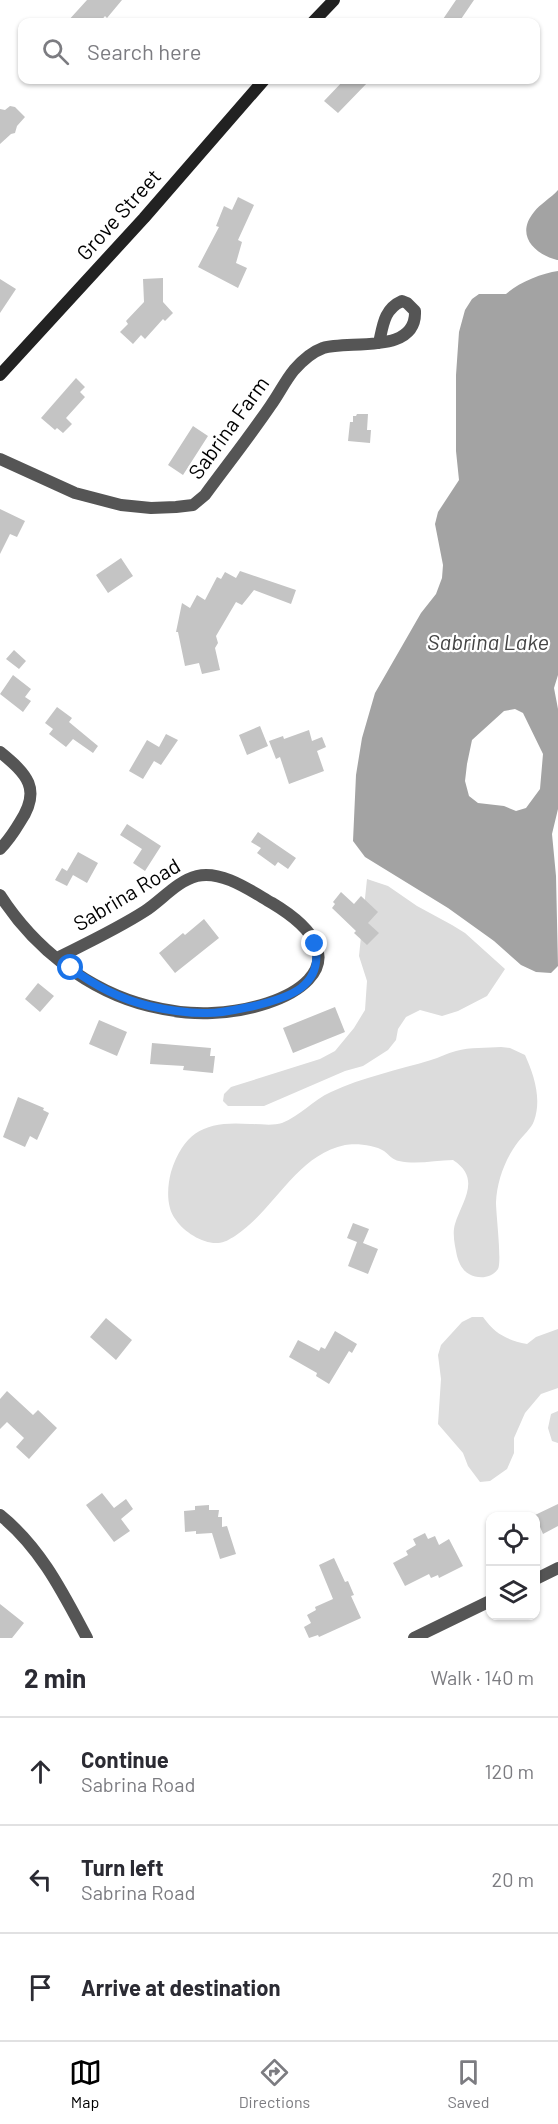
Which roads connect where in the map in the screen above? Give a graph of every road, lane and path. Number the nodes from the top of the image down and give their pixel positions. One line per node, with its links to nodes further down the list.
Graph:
1 (334, 0): 2 (street)
2 (317, 18)
3 (261, 84): 5 (street, Grove Street)
4 (379, 343): 6 (street, Sabrina Farm)
5 (0, 375)
6 (0, 459)
7 (0, 752): 8 (street)
8 (0, 849)
9 (0, 895): 10 (street, Sabrina Road)
10 (57, 958): 10 (street, Sabrina Road)
11 (0, 1515): 15 (street)
12 (558, 1568): 13 (street)
13 (540, 1577)
14 (486, 1603): 16 (street)
15 (87, 1638)
16 (414, 1638)

